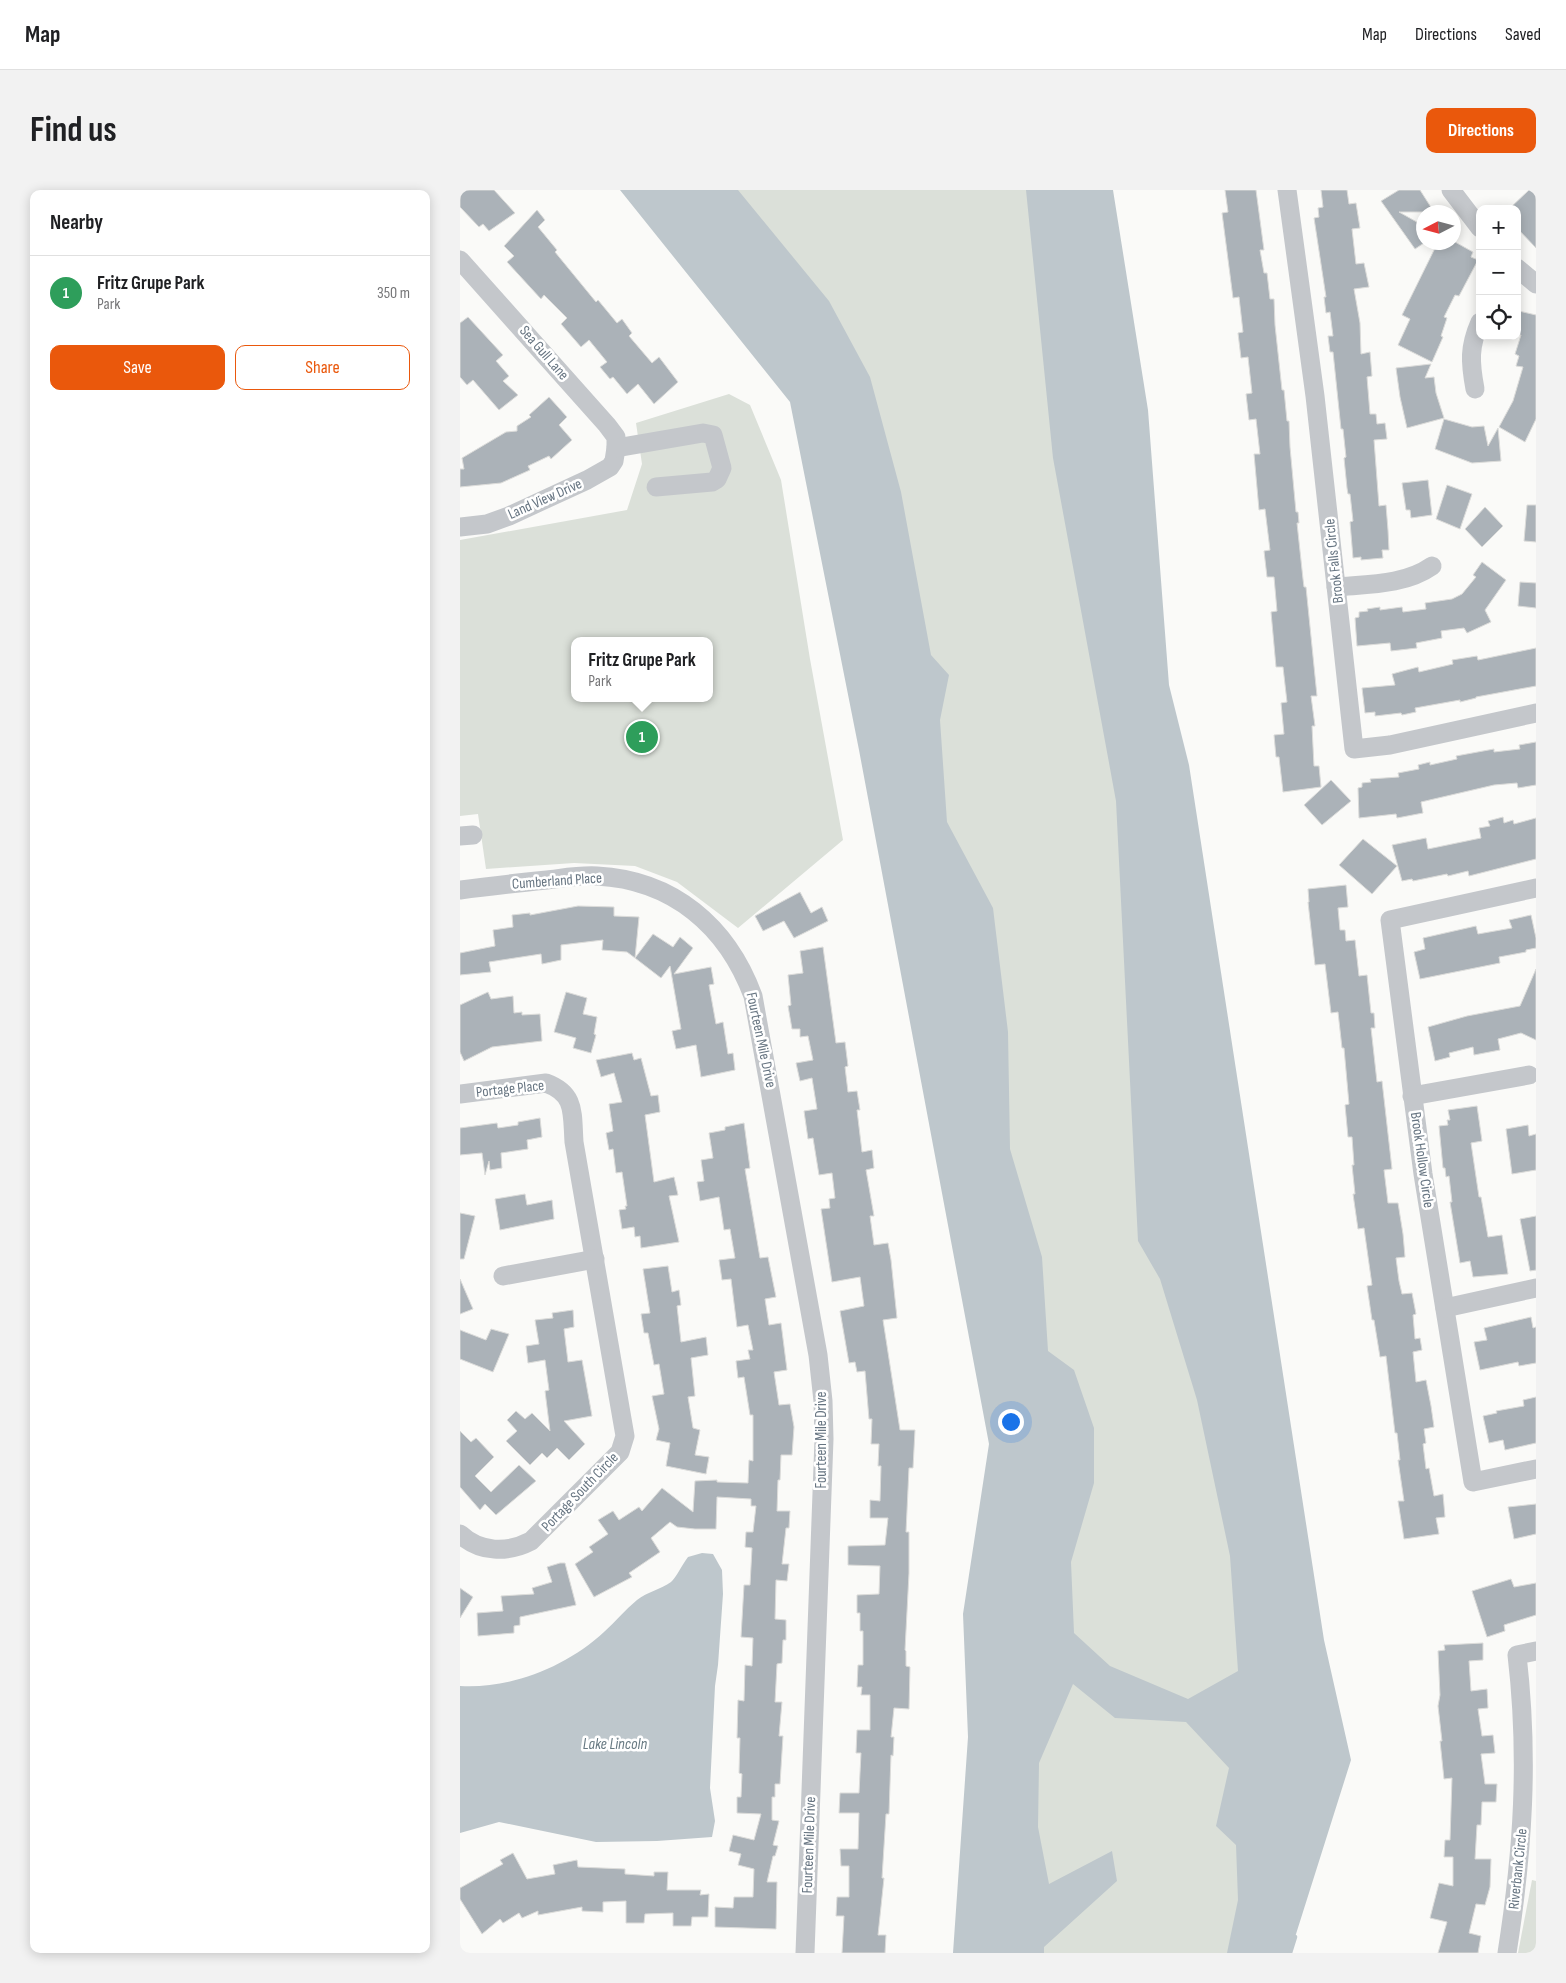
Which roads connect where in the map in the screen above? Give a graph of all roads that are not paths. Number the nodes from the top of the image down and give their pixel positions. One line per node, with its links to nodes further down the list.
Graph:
1 (1286, 190): 13 (street, Brook Falls Circle)
2 (1451, 190): 3 (street)
3 (1476, 223)
4 (460, 260): 9 (street, Sea Gull Lane)
5 (1521, 271): 6 (street)
6 (1536, 284)
7 (1476, 333): 8 (street)
8 (1475, 389)
9 (616, 450): 10 (street); 11 (street, Land View Drive)
10 (656, 487)
11 (460, 528)
12 (1432, 566): 13 (street)
13 (1336, 587): 14 (street, Brook Falls Circle)
14 (1536, 713)
15 (1536, 888): 21 (street, Brook Hollow Circle)
16 (460, 890): 17 (street, Cumberland Place)
17 (724, 940): 29 (street, Fourteen Mile Drive)
18 (1530, 1075): 21 (street)
19 (559, 1088): 20 (street, Portage Place); 22 (street, Portage South Circle)
20 (460, 1094)
21 (1412, 1096): 25 (street, Brook Hollow Circle)
22 (595, 1259): 23 (street); 27 (street, Portage South Circle)
23 (503, 1276)
24 (1536, 1288): 25 (street)
25 (1444, 1308): 26 (street, Brook Hollow Circle)
26 (1536, 1469)
27 (465, 1538)
28 (1536, 1651): 30 (street, Riverbank Circle)
29 (805, 1953)
30 (1507, 1953)

